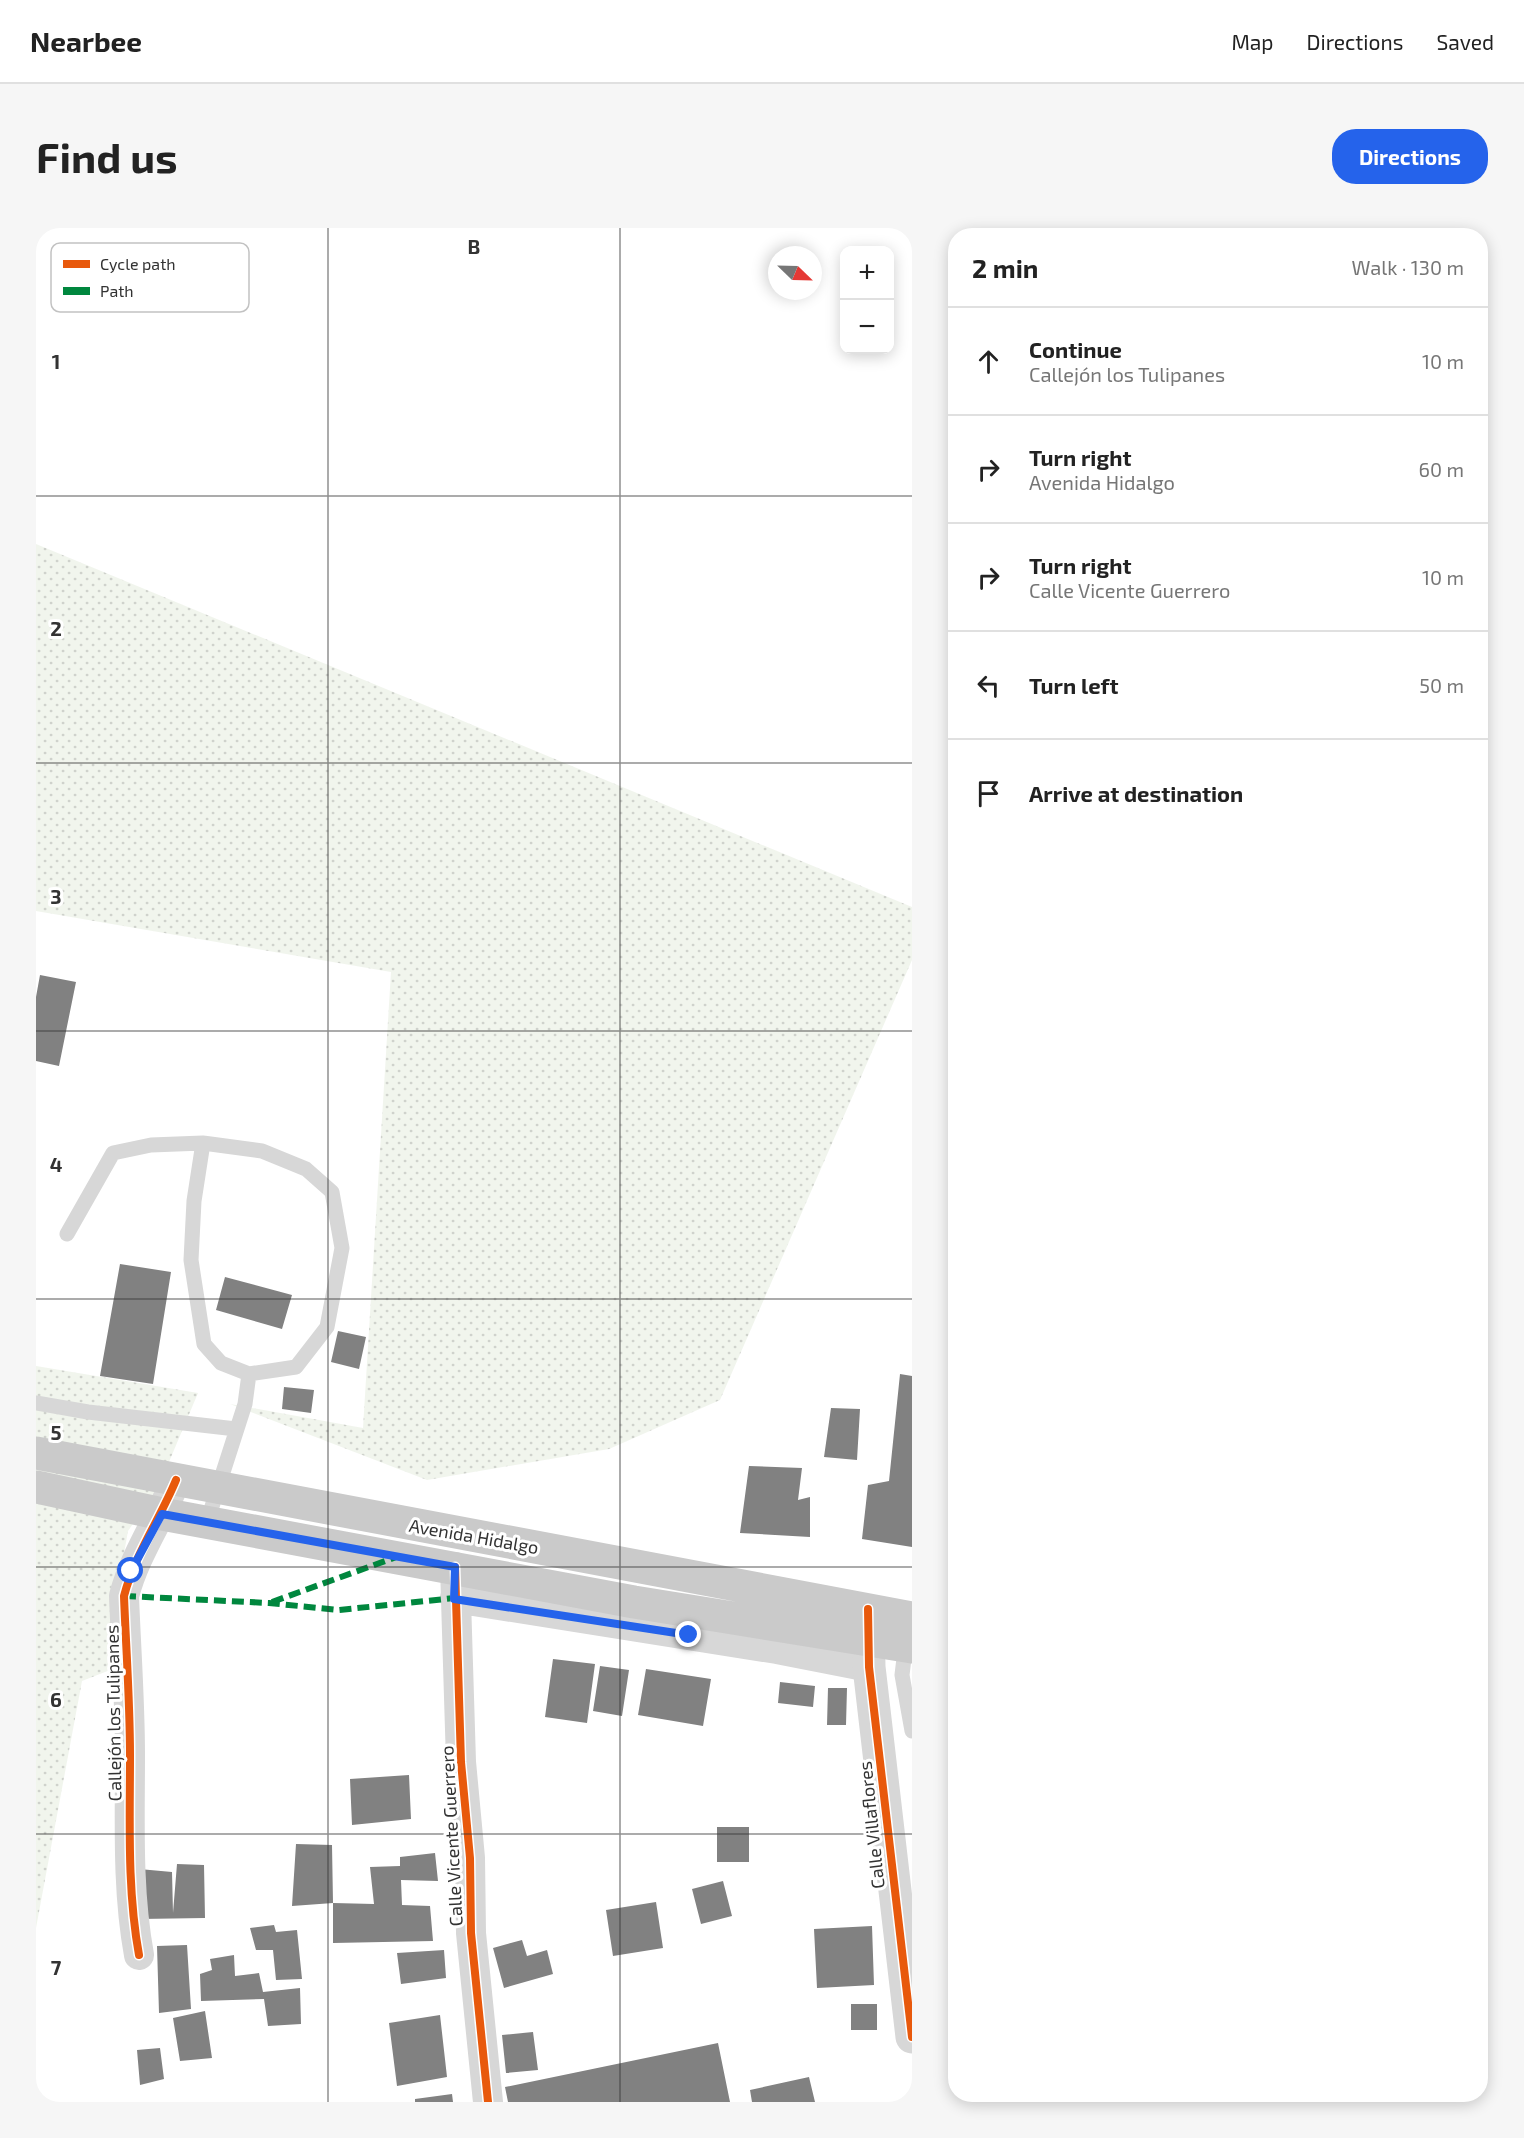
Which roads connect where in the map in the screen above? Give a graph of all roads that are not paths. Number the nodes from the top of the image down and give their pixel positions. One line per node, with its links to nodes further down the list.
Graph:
1 (203, 1143): 2 (lane); 3 (lane); 3 (lane)
2 (67, 1234)
3 (249, 1374): 5 (lane)
4 (36, 1403): 5 (lane)
5 (236, 1429): 9 (lane)
6 (36, 1453): 7 (main road, Avenida Hidalgo)
7 (176, 1480): 9 (main road, Avenida Hidalgo); 10 (street, Callejón los Tulipanes)
8 (36, 1487): 10 (main road, Avenida Hidalgo)
9 (218, 1488): 11 (lane); 14 (main road, Avenida Hidalgo)
10 (162, 1514): 11 (main road, Avenida Hidalgo); 16 (street, Callejón los Tulipanes)
11 (207, 1522): 12 (main road, Avenida Hidalgo)
12 (455, 1583): 14 (main road, Avenida Hidalgo); 18 (street, Calle Vicente Guerrero)
13 (910, 1632): 14 (main road, Avenida Hidalgo); 15 (lane)
14 (869, 1638): 17 (street, Calle Villaflores)
15 (912, 1731)
16 (138, 1956)
17 (912, 2037)
18 (488, 2102)

